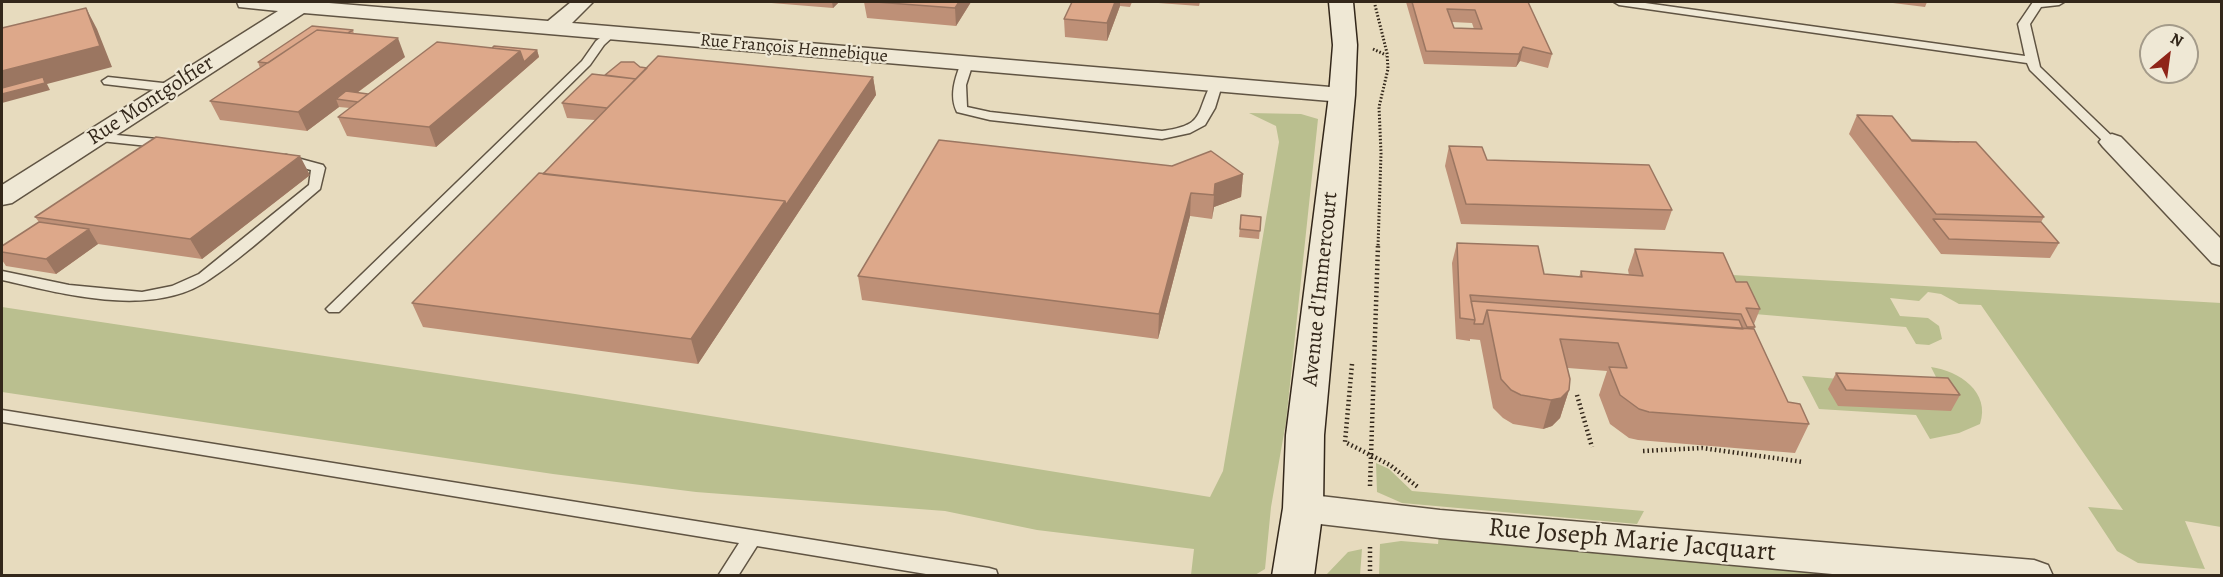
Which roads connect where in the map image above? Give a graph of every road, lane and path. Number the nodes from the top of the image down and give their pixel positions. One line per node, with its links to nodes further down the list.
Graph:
1 (247, 2): 8 (street, Rue François Hennebique)
2 (583, 2): 9 (street)
3 (1341, 2): 16 (main road, Avenue d'Immercourt)
4 (1374, 2): 30 (path)
5 (1619, 2): 11 (lane)
6 (2060, 2): 7 (lane)
7 (2038, 3): 11 (lane)
8 (301, 6): 9 (street, Rue François Hennebique); 15 (street, Rue Montgolfier)
9 (553, 28): 10 (street, Rue François Hennebique)
10 (611, 33): 12 (street, Rue François Hennebique); 24 (lane)
11 (2032, 60): 18 (lane)
12 (967, 63): 14 (street, Rue François Hennebique); 14 (lane)
13 (108, 81): 15 (lane)
14 (1216, 85): 16 (street, Rue François Hennebique)
15 (172, 88): 17 (street, Rue Montgolfier)
16 (1342, 95): 31 (main road, Avenue d'Immercourt)
17 (96, 136): 19 (lane); 21 (street, Rue Montgolfier)
18 (2112, 142): 22 (street)
19 (187, 147)
20 (266, 155): 23 (lane)
21 (2, 197)
22 (2222, 257)
23 (2, 276)
24 (334, 309)
25 (1577, 395): 27 (path)
26 (2, 416): 32 (lane)
27 (1592, 447)
28 (1643, 451): 29 (path)
29 (1803, 462)
30 (1430, 489)
31 (1303, 508): 35 (main road, Avenue d'Immercourt); 36 (street, Rue Joseph Marie Jacquart)
32 (753, 537): 33 (lane); 34 (lane)
33 (727, 576)
34 (989, 576)
35 (1293, 576)
36 (2034, 576)

